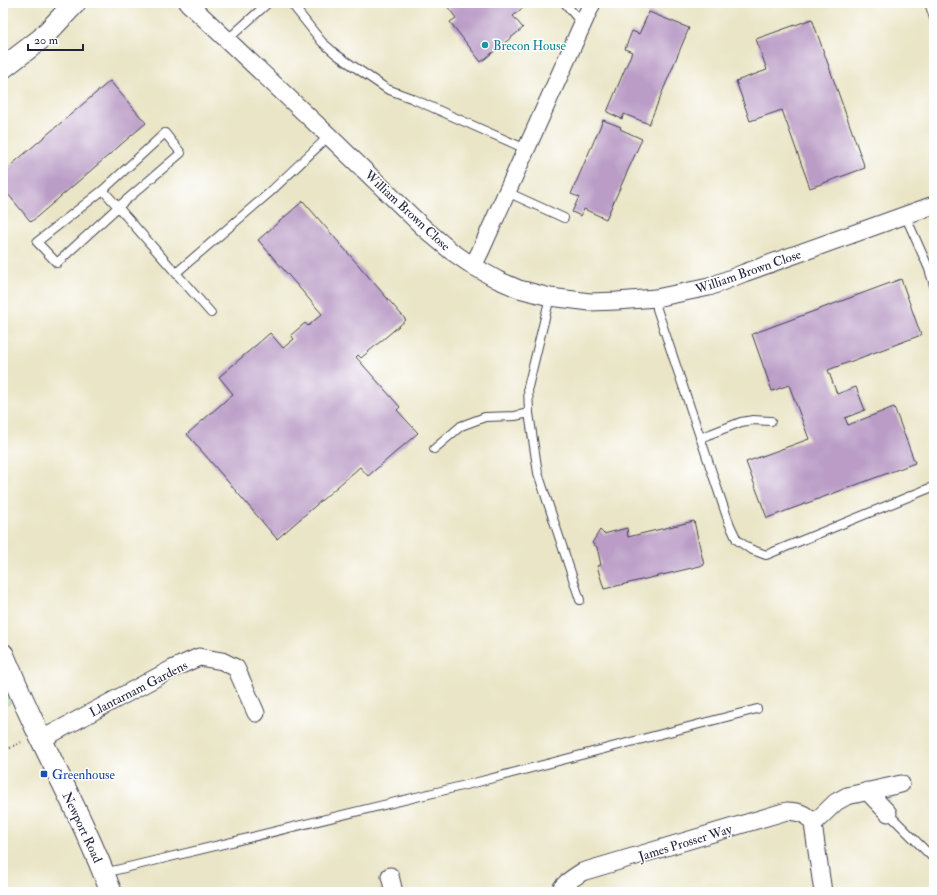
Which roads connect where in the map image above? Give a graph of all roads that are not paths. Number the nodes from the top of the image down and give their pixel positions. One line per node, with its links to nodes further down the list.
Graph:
1 (75, 3): 11 (street)
2 (188, 3): 10 (street, William Brown Close)
3 (268, 3): 10 (lane)
4 (291, 3): 13 (lane)
5 (565, 3): 9 (lane)
6 (592, 3): 9 (street)
7 (929, 3): 8 (lane)
8 (934, 18)
9 (582, 24): 13 (street)
10 (227, 40): 12 (street, William Brown Close)
11 (3, 68)
12 (329, 136): 20 (street, William Brown Close); 21 (lane)
13 (526, 149): 15 (street)
14 (102, 190): 17 (lane); 17 (lane); 17 (lane)
15 (507, 192): 19 (lane); 20 (street)
16 (931, 206): 18 (street, William Brown Close)
17 (118, 207): 21 (lane)
18 (905, 215): 22 (lane); 24 (street, William Brown Close)
19 (564, 218)
20 (472, 266): 23 (street, William Brown Close)
21 (176, 273): 25 (lane)
22 (934, 285)
23 (550, 297): 24 (street, William Brown Close); 26 (lane)
24 (656, 298): 28 (lane)
25 (211, 313)
26 (529, 413): 29 (lane); 31 (lane)
27 (771, 421): 28 (lane)
28 (700, 438): 30 (lane)
29 (434, 449)
30 (930, 488)
31 (580, 600)
32 (3, 654): 35 (street, Newport Road)
33 (757, 709): 41 (lane)
34 (256, 713): 35 (street, Llantarnam Gardens)
35 (42, 739): 41 (street, Newport Road)
36 (901, 784): 37 (street)
37 (867, 791): 38 (street); 39 (street)
38 (888, 813): 40 (lane)
39 (814, 824): 42 (street, James Prosser Way); 43 (street)
40 (934, 859)
41 (108, 882)
42 (558, 892)
43 (823, 892)

